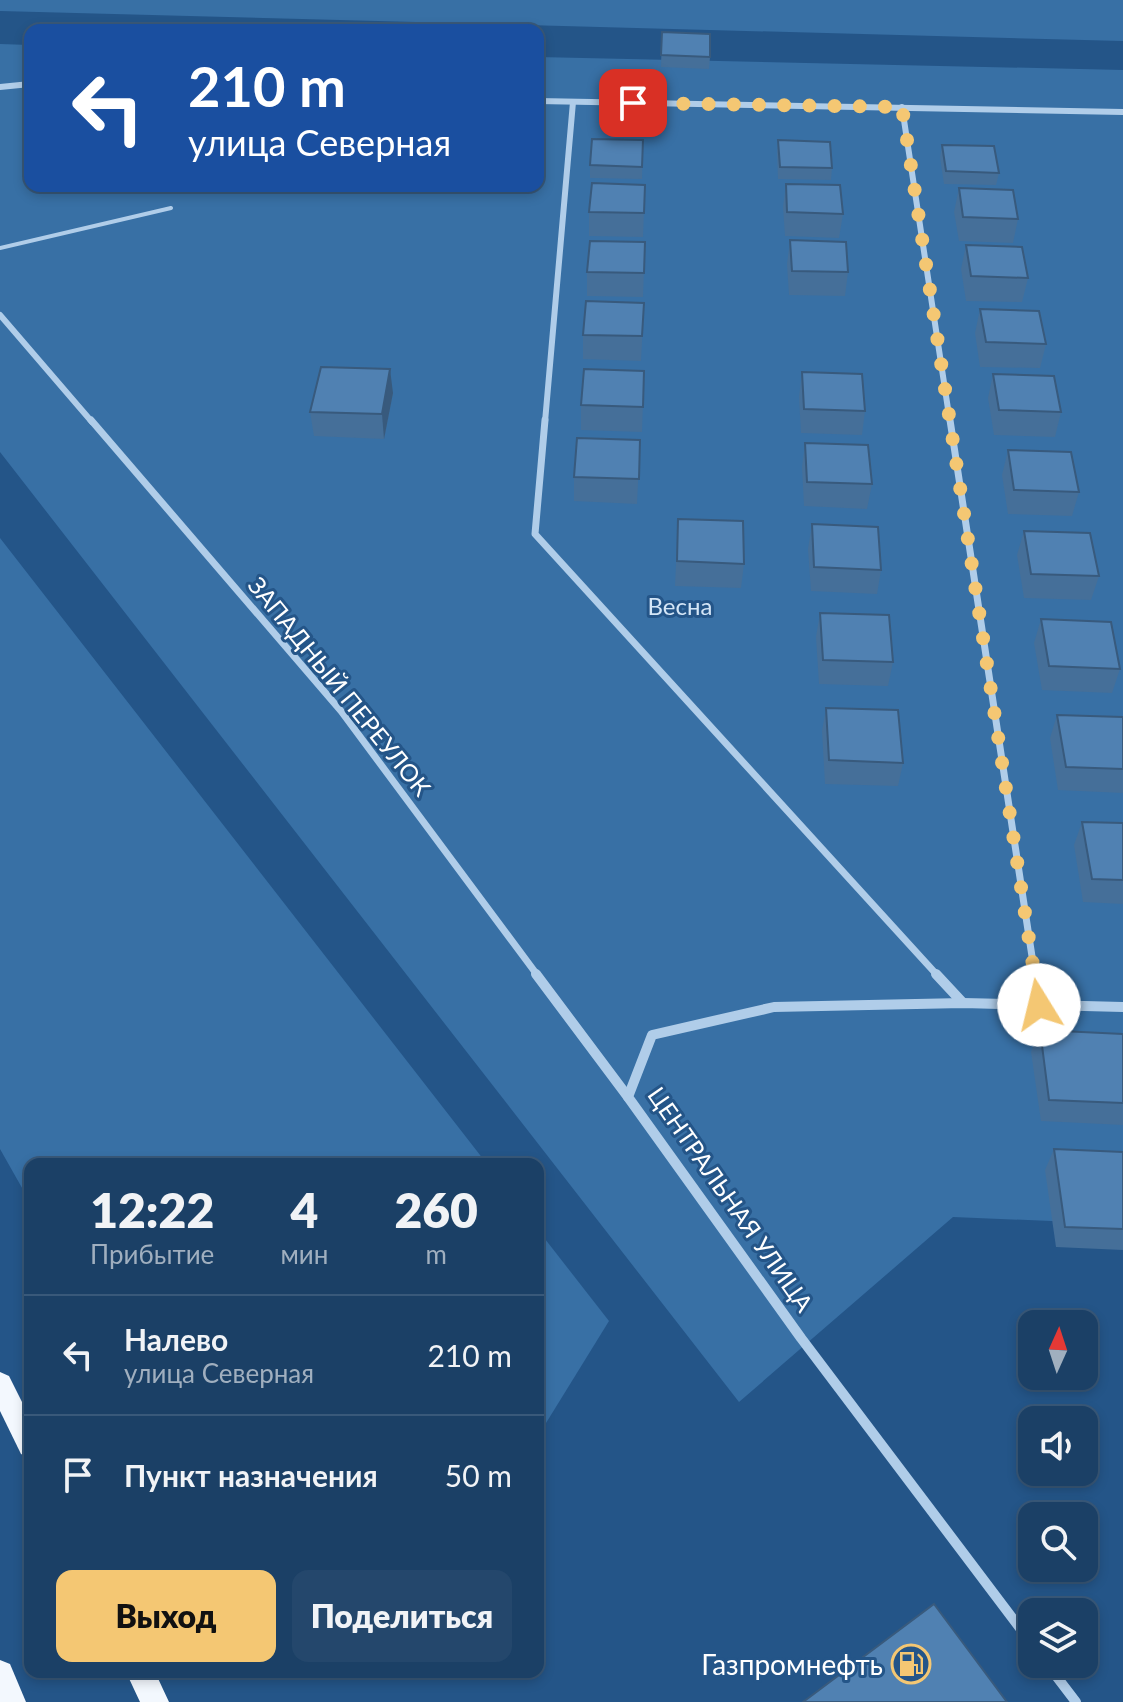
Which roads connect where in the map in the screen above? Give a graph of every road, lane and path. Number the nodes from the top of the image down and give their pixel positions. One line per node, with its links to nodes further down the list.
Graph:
1 (24, 85): 2 (street)
2 (0, 87)
3 (544, 101): 4 (street)
4 (573, 102): 5 (street); 10 (street)
5 (902, 107): 6 (street); 11 (street)
6 (1123, 112)
7 (171, 208): 8 (lane)
8 (0, 248)
9 (0, 315): 13 (street, ЗАПАДНЫЙ ПЕРЕУЛОК)
10 (963, 1003): 11 (street, ЦЕНТРАЛЬНАЯ УЛИЦА); 13 (street, ЦЕНТРАЛЬНАЯ УЛИЦА)
11 (1039, 1005): 12 (street, ЦЕНТРАЛЬНАЯ УЛИЦА)
12 (1123, 1007)
13 (628, 1097): 16 (street, ЦЕНТРАЛЬНАЯ УЛИЦА)
14 (0, 1384): 15 (main road)
15 (24, 1433)
16 (1018, 1625)
17 (0, 1674): 20 (main road)
18 (143, 1678): 21 (main road)
19 (1058, 1678): 22 (street)
20 (12, 1702)
21 (155, 1702)
22 (1076, 1702)

